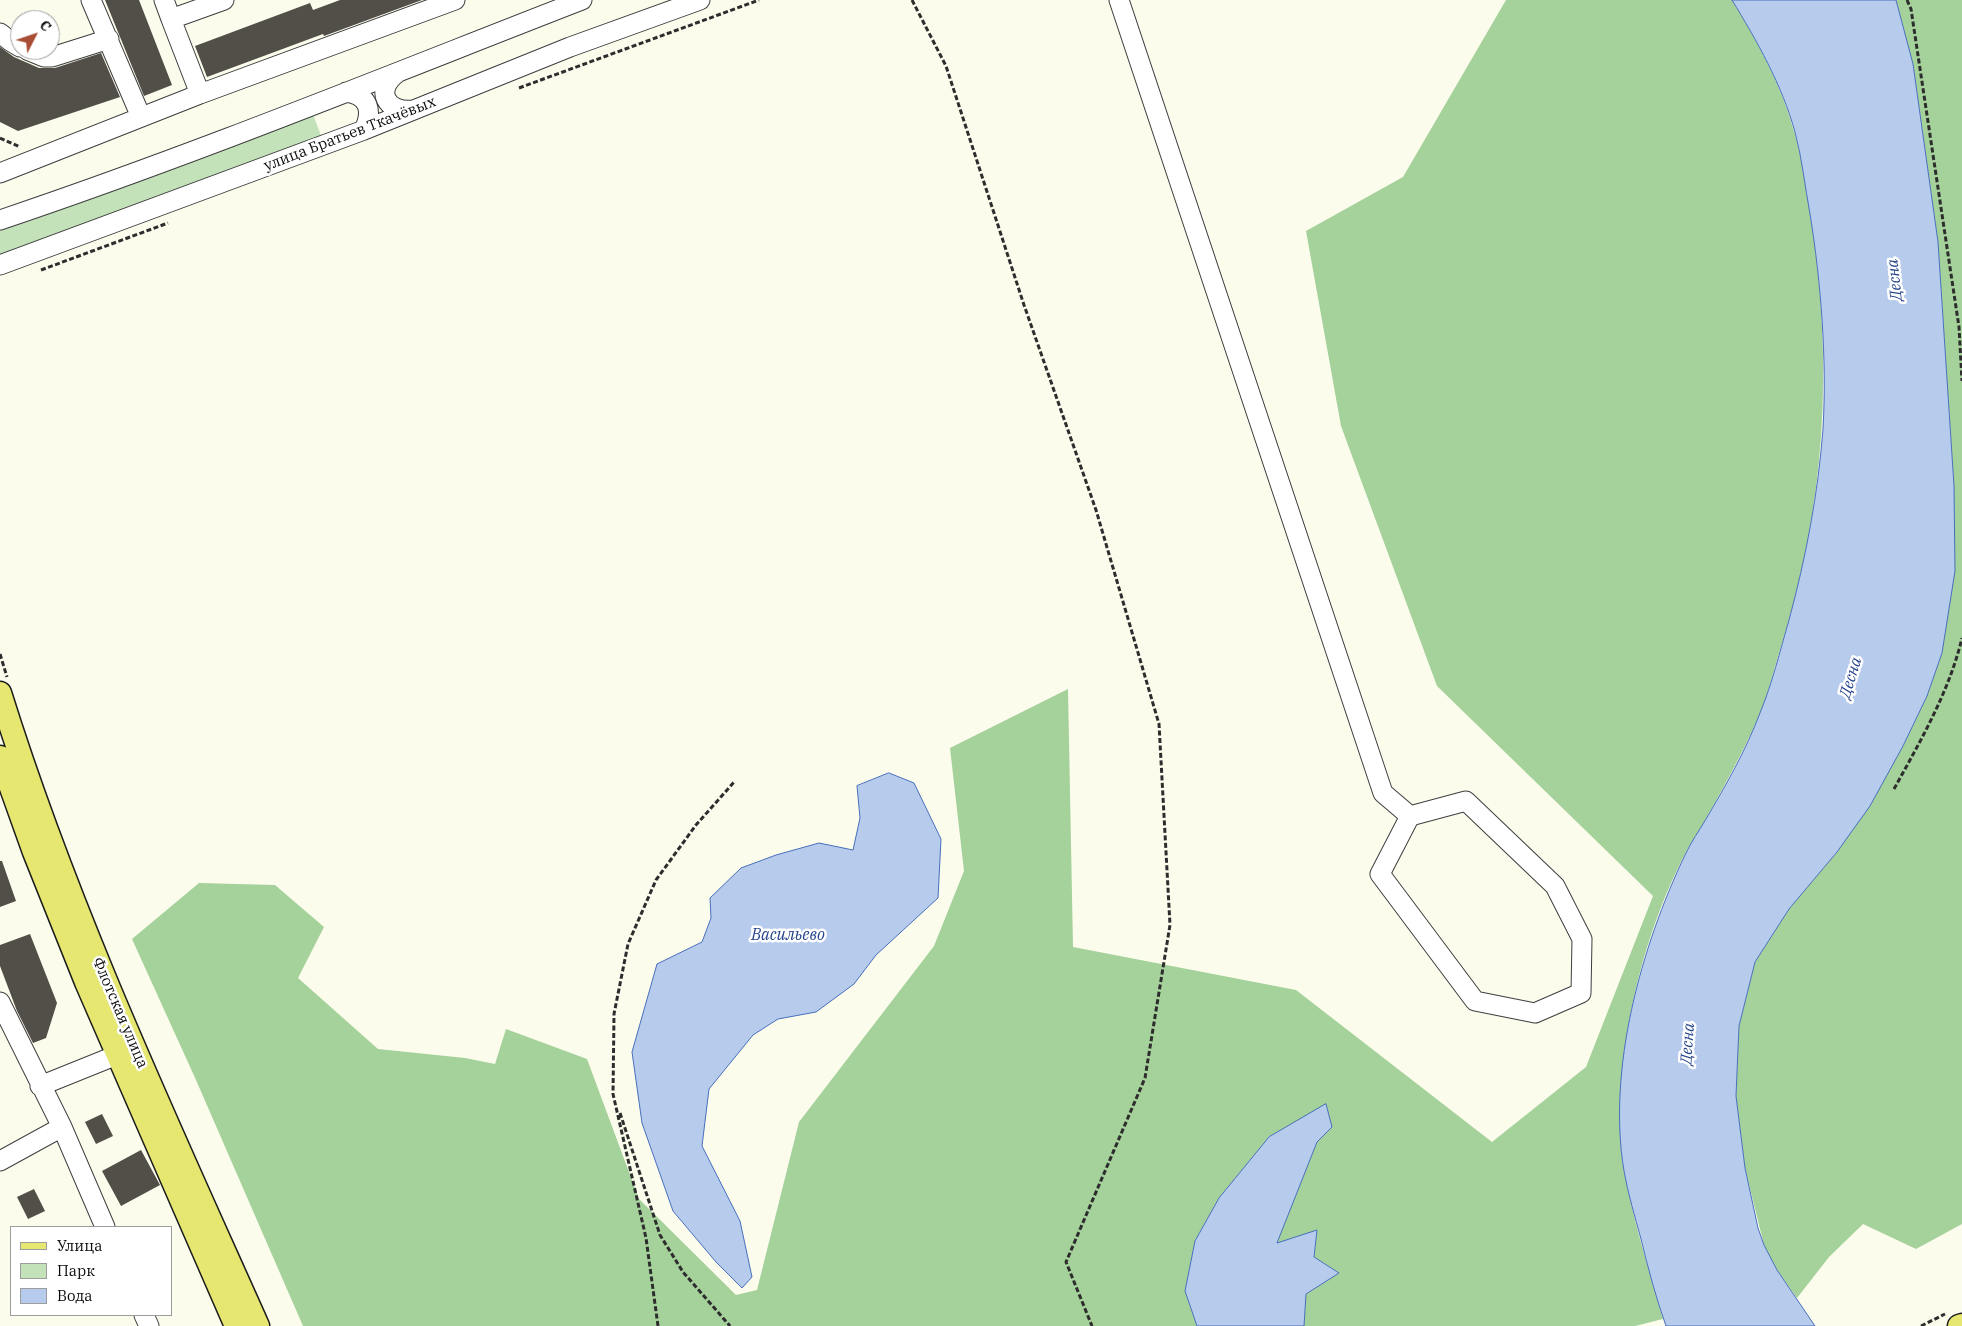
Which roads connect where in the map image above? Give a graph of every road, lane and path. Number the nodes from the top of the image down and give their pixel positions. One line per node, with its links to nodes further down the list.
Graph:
1 (91, 0): 12 (street)
2 (164, 0): 10 (street)
3 (224, 0): 10 (street)
4 (455, 0): 17 (street)
5 (582, 0): 15 (street)
6 (700, 0): 18 (street, улица Братьев Ткачёвых)
7 (912, 0): 43 (path)
8 (1119, 0): 30 (street)
9 (1907, 0): 24 (path)
10 (172, 19): 17 (street)
11 (0, 33): 13 (street)
12 (109, 38): 14 (street); 19 (street)
13 (10, 42)
14 (60, 54)
15 (398, 72): 16 (street); 18 (street)
16 (346, 92): 20 (street); 22 (street)
17 (200, 94): 19 (street)
18 (413, 110): 20 (street, улица Братьев Ткачёвых)
19 (141, 117): 21 (street)
20 (364, 130): 23 (street, улица Братьев Ткачёвых)
21 (0, 173)
22 (0, 220)
23 (0, 265)
24 (1962, 381)
25 (1962, 638): 29 (path)
26 (0, 693): 40 (main road, Флотская улица)
27 (0, 758): 32 (main road, Флотская улица)
28 (735, 781): 34 (path)
29 (1894, 788)
30 (1410, 816): 30 (street)
31 (0, 1002): 33 (street)
32 (118, 1055): 33 (street); 39 (main road, Флотская улица)
33 (40, 1086): 35 (street)
34 (614, 1094): 41 (path); 42 (path)
35 (62, 1127): 36 (street); 37 (street)
36 (0, 1161)
37 (105, 1226)
38 (1936, 1318): 44 (path)
39 (236, 1326)
40 (258, 1326)
41 (658, 1326)
42 (730, 1326)
43 (1092, 1326)
44 (1921, 1326)

